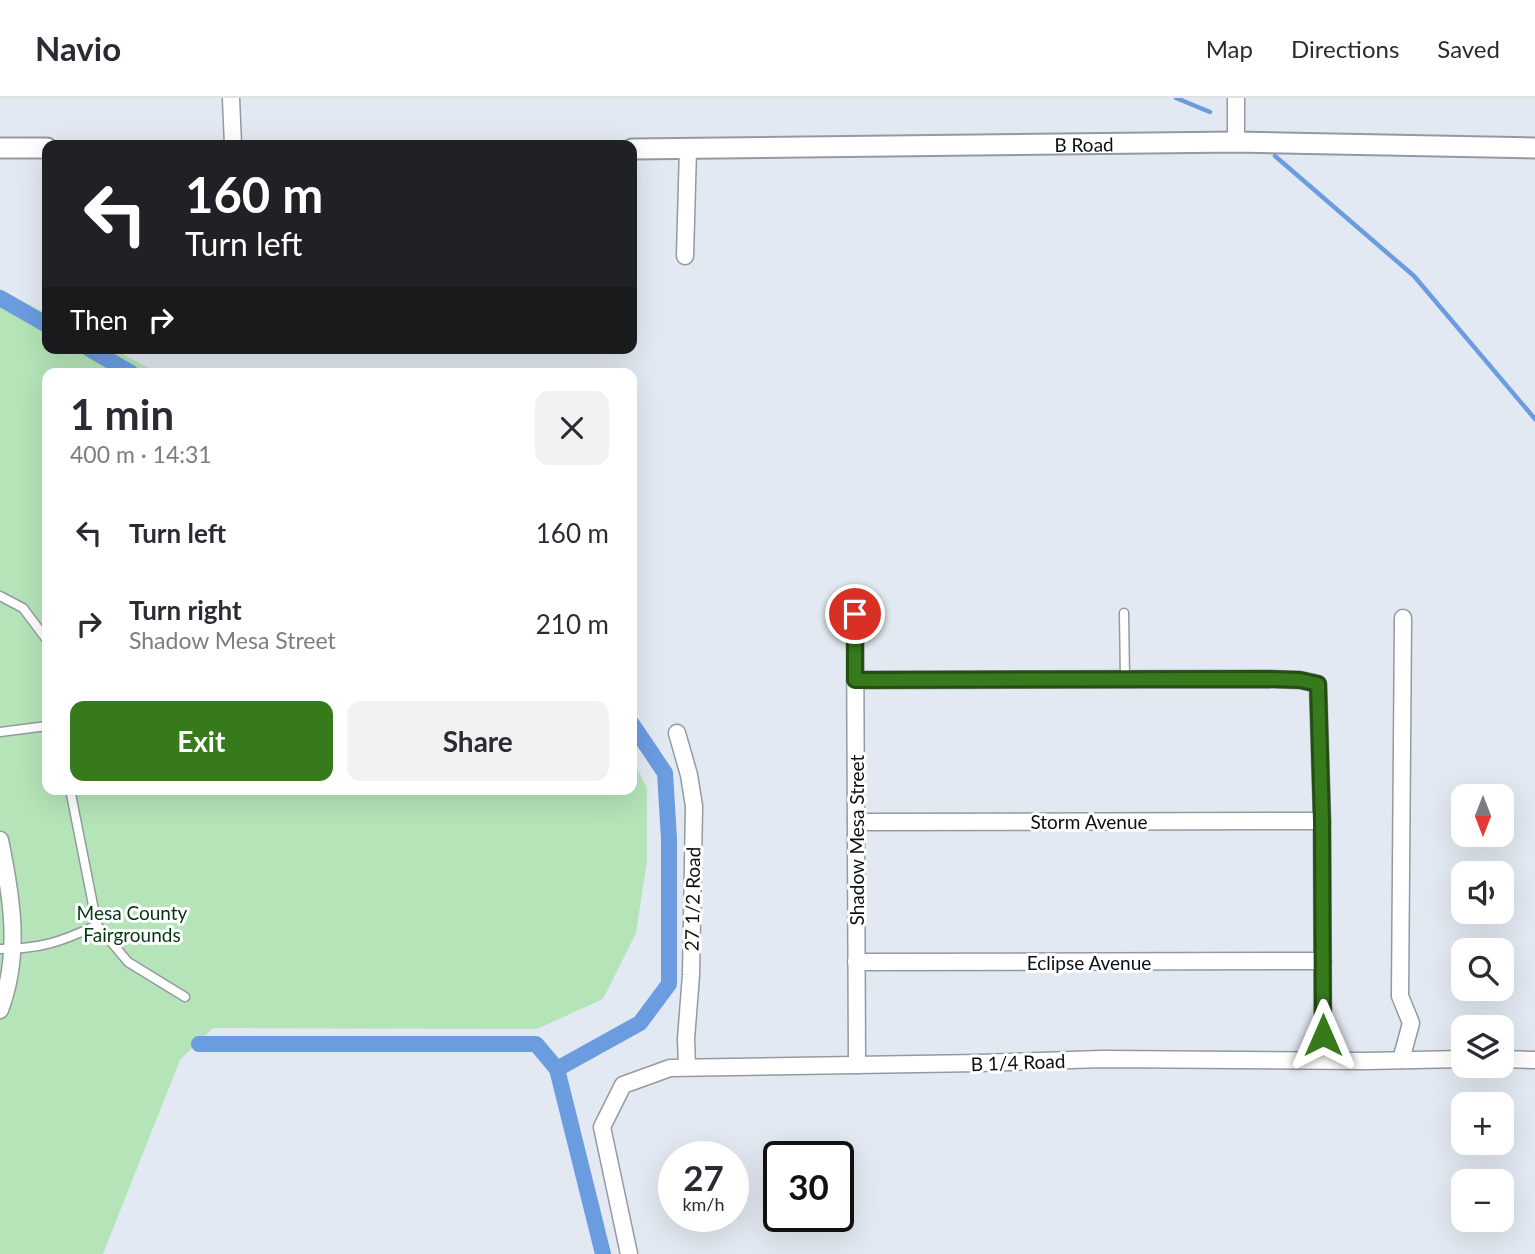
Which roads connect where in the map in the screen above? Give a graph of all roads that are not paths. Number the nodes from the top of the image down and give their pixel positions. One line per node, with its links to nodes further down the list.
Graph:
1 (231, 98): 3 (street)
2 (1236, 98): 4 (street)
3 (233, 140)
4 (1236, 142): 7 (street, B Road); 9 (street, B Road)
5 (0, 148): 6 (street)
6 (42, 148)
7 (1535, 148)
8 (637, 149): 9 (street, B Road)
9 (688, 149): 10 (street)
10 (685, 256)
11 (0, 596): 15 (lane)
12 (1124, 613): 16 (lane)
13 (855, 614): 17 (street, Shadow Mesa Street)
14 (1403, 618): 34 (street)
15 (42, 633)
16 (1125, 679): 17 (street); 22 (street)
17 (855, 680): 23 (street, Shadow Mesa Street)
18 (42, 727): 19 (lane)
19 (0, 732)
20 (677, 733): 37 (street, 27 1/2 Road)
21 (71, 795): 25 (lane)
22 (1322, 821): 23 (street, Storm Avenue); 27 (street)
23 (856, 822): 28 (street, Shadow Mesa Street)
24 (0, 840): 26 (street)
25 (97, 925): 26 (lane); 29 (lane)
26 (7, 949): 30 (street)
27 (1322, 961): 28 (street, Eclipse Avenue); 33 (street)
28 (856, 962): 36 (street, Shadow Mesa Street)
29 (185, 997)
30 (0, 1010)
31 (1451, 1059): 34 (street, B 1/4 Road)
32 (1514, 1059): 35 (street)
33 (1323, 1060): 34 (street, B 1/4 Road); 36 (street, B 1/4 Road)
34 (1401, 1060)
35 (1535, 1060)
36 (856, 1065): 37 (street, B 1/4 Road)
37 (687, 1066): 38 (street, B 1/4 Road)
38 (629, 1254)

